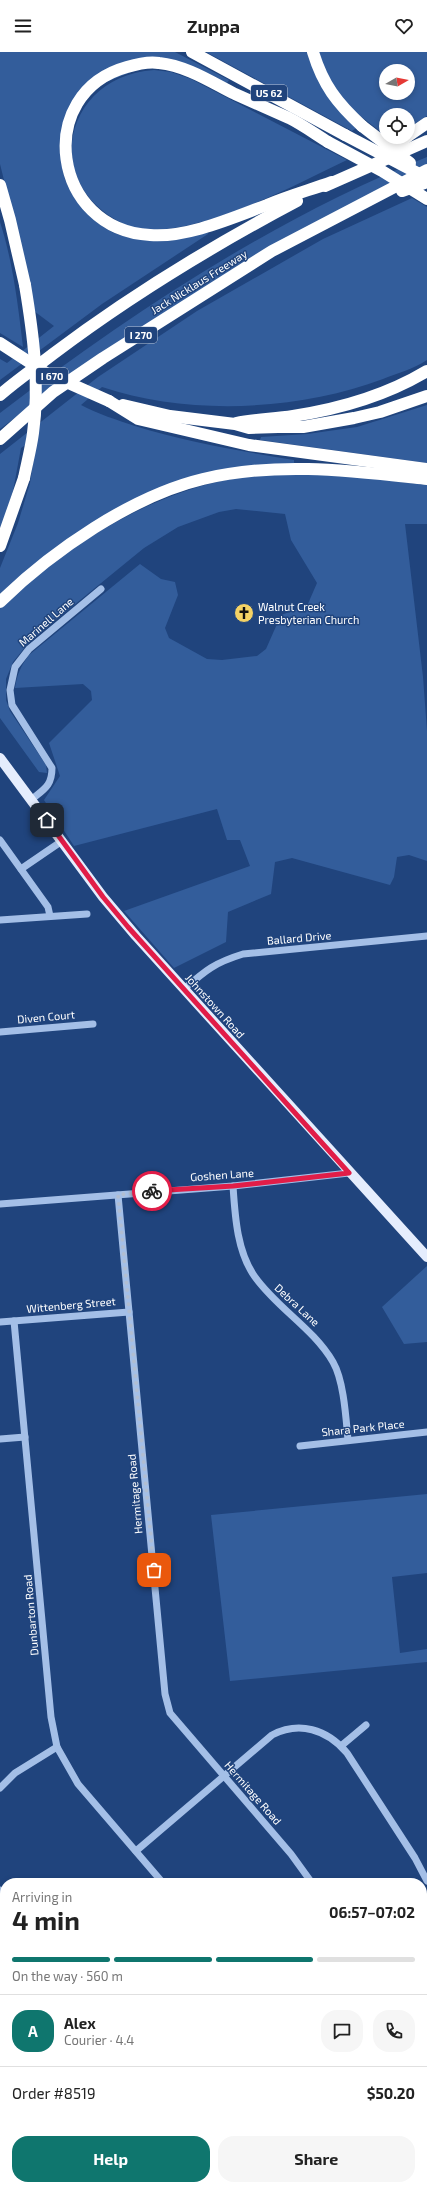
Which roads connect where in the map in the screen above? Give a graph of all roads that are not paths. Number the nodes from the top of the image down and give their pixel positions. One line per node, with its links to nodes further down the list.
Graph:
1 (192, 52): 9 (highway, US 62, bridge)
2 (313, 52): 9 (highway, bridge)
3 (427, 123): 4 (highway)
4 (415, 132)
5 (427, 141): 7 (highway, Jack Nicklaus Freeway)
6 (398, 144): 7 (highway)
7 (361, 169): 10 (highway, Jack Nicklaus Freeway)
8 (427, 170): 13 (highway, Jack Nicklaus Freeway / I 270)
9 (427, 177)
10 (332, 182): 14 (highway, bridge); 17 (highway, Jack Nicklaus Freeway)
11 (427, 182): 13 (highway)
12 (0, 185): 24 (highway, bridge)
13 (374, 198): 21 (highway, Jack Nicklaus Freeway / I 270)
14 (427, 199)
15 (0, 343): 19 (highway, I 670, bridge)
16 (427, 371): 20 (highway)
17 (0, 395)
18 (427, 396): 20 (highway)
19 (109, 401): 20 (highway); 22 (highway)
20 (235, 424)
21 (0, 439)
22 (427, 469)
23 (427, 479): 26 (highway)
24 (0, 546)
25 (101, 589): 28 (street, Marinell Lane)
26 (0, 602)
27 (0, 758): 28 (main road, Johnstown Road)
28 (31, 800): 30 (main road, Johnstown Road)
29 (0, 840): 31 (street)
30 (62, 841): 31 (street); 36 (main road, Johnstown Road)
31 (21, 869): 33 (street)
32 (87, 914): 33 (street)
33 (50, 916): 34 (street)
34 (0, 920)
35 (427, 936): 36 (street, Ballard Drive)
36 (184, 989): 39 (main road, Johnstown Road)
37 (93, 1024): 38 (street, Diven Court)
38 (0, 1032)
39 (349, 1173): 40 (street, Goshen Lane); 43 (main road, Johnstown Road)
40 (233, 1186): 41 (street, Goshen Lane); 50 (street, Debra Lane)
41 (118, 1195): 42 (street, Goshen Lane); 44 (street, Hermitage Road)
42 (0, 1204)
43 (427, 1257)
44 (130, 1312): 45 (street, Wittenberg Street); 55 (street, Hermitage Road)
45 (14, 1321): 46 (street); 48 (street, Dunbarton Road)
46 (0, 1322)
47 (427, 1432): 50 (street, Shara Park Place)
48 (25, 1437): 49 (street); 54 (street, Dunbarton Road)
49 (0, 1439)
50 (348, 1440): 51 (street, Shara Park Place)
51 (300, 1446)
52 (366, 1724): 53 (street)
53 (341, 1746): 55 (street); 58 (street)
54 (57, 1747): 56 (street); 57 (street, Dunbarton Road)
55 (223, 1775): 57 (street); 60 (street, Hermitage Road)
56 (0, 1788)
57 (136, 1851): 59 (street, Dunbarton Road)
58 (426, 1876)
59 (159, 1878)
60 (308, 1878)

